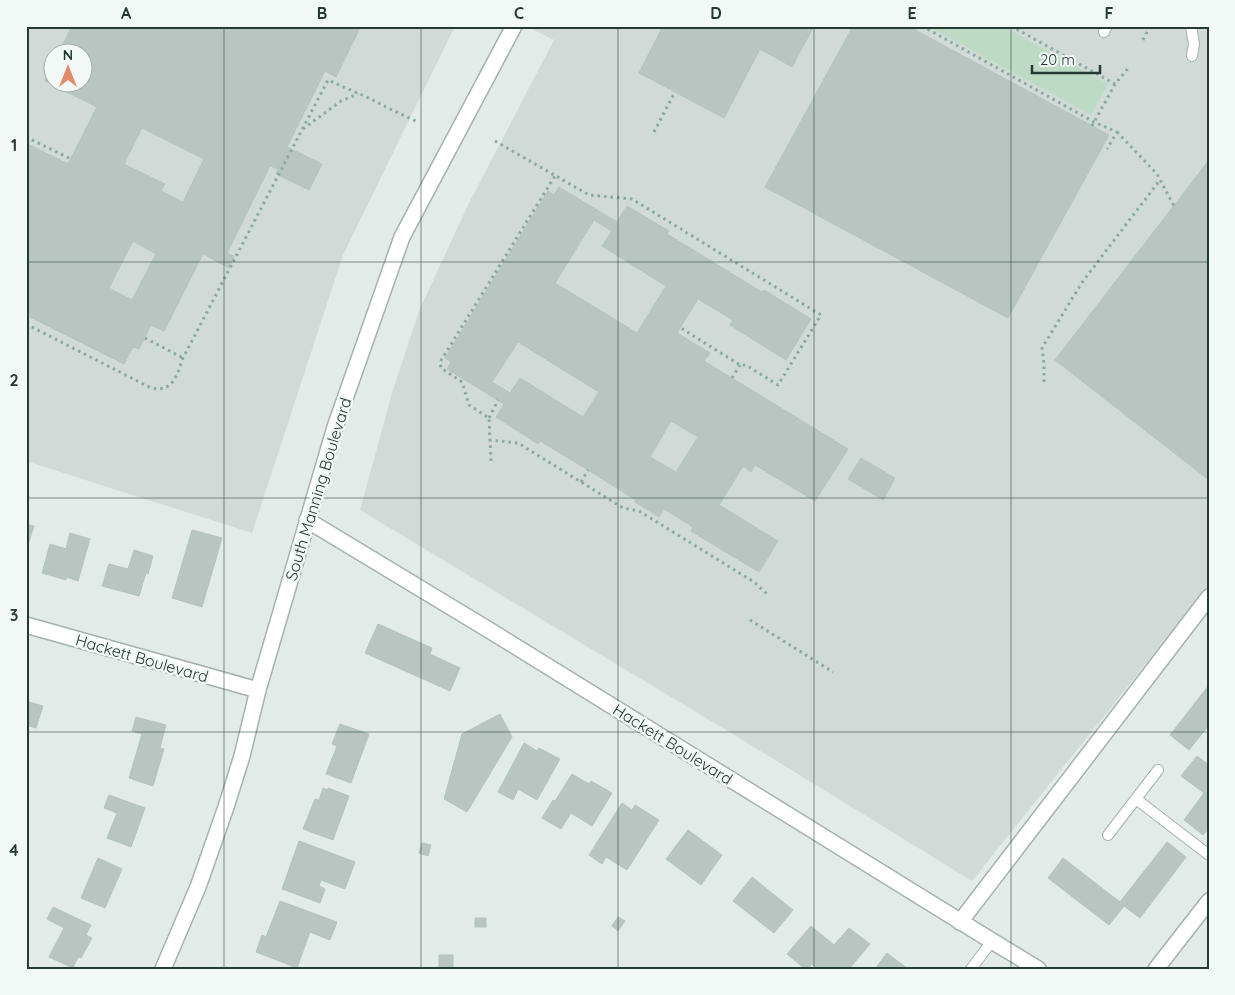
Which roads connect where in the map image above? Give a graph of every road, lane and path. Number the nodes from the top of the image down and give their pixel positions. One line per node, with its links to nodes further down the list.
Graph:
1 (514, 26): 37 (street, South Manning Boulevard)
2 (922, 26): 13 (path)
3 (1011, 26): 9 (path)
4 (1150, 26): 6 (path)
5 (1191, 26): 7 (lane)
6 (1143, 40)
7 (1192, 56)
8 (1130, 66): 9 (path)
9 (1115, 84): 13 (path)
10 (675, 92): 15 (path)
11 (358, 94): 12 (path); 14 (path); 14 (path)
12 (418, 122)
13 (1093, 124): 16 (path)
14 (302, 129): 27 (path)
15 (654, 132)
16 (1116, 132): 19 (path); 22 (path)
17 (26, 137): 20 (path)
18 (495, 141): 21 (path)
19 (1107, 149)
20 (71, 159)
21 (555, 176): 28 (path); 32 (path)
22 (1160, 180): 23 (path); 30 (path)
23 (1174, 206)
24 (26, 324): 27 (path)
25 (681, 328): 28 (path)
26 (145, 338): 27 (path)
27 (183, 358)
28 (740, 365): 29 (path)
29 (732, 378)
30 (1044, 382)
31 (498, 400): 32 (path)
32 (489, 418): 33 (path)
33 (489, 440): 34 (path); 36 (path)
34 (491, 461)
35 (588, 470): 36 (path)
36 (581, 482): 38 (path)
37 (307, 520): 43 (street, South Manning Boulevard); 49 (street, Hackett Boulevard)
38 (768, 595)
39 (1209, 597): 49 (street)
40 (750, 620): 42 (path)
41 (26, 625): 43 (street, Hackett Boulevard)
42 (832, 672)
43 (258, 690): 51 (street, South Manning Boulevard)
44 (1158, 770): 45 (lane)
45 (1136, 800): 46 (lane); 47 (lane)
46 (1108, 835)
47 (1209, 855)
48 (1209, 901): 54 (street)
49 (960, 922): 50 (street, Hackett Boulevard)
50 (992, 941): 52 (lane); 53 (street, Hackett Boulevard)
51 (162, 969)
52 (971, 969)
53 (1038, 969)
54 (1156, 969)

